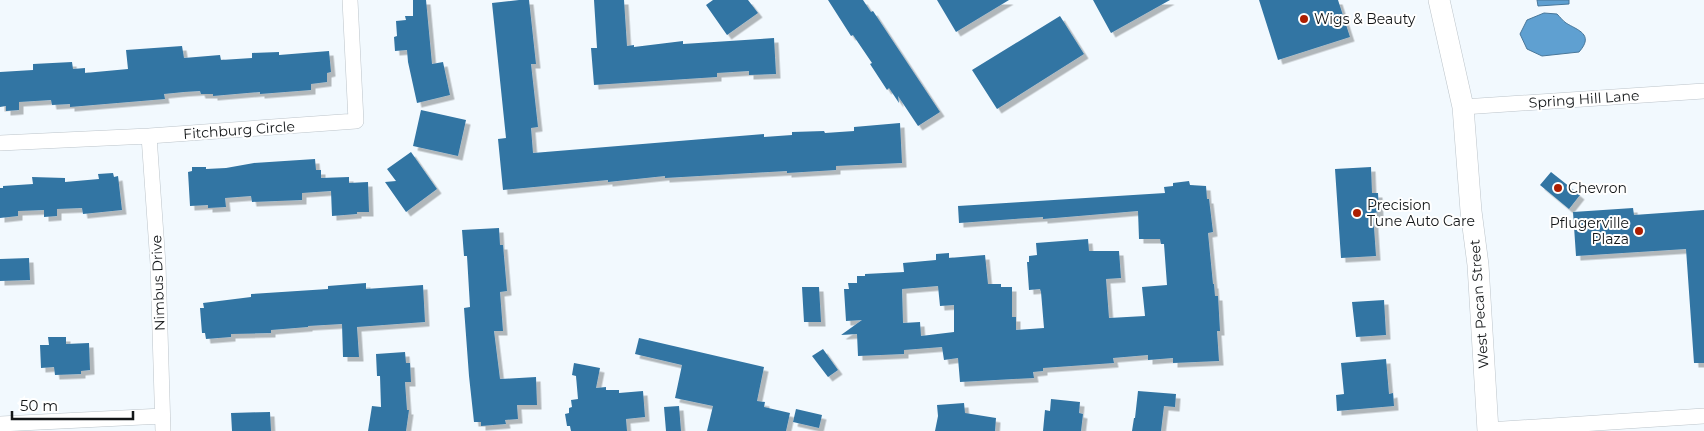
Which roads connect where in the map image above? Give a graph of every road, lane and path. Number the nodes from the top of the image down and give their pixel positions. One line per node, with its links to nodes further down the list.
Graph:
1 (350, 0): 5 (street, Fitchburg Circle)
2 (1440, 0): 4 (main road, West Pecan Street)
3 (1704, 90): 4 (street, Spring Hill Lane)
4 (1463, 107): 10 (main road, West Pecan Street)
5 (149, 136): 6 (street, Fitchburg Circle); 9 (street, Nimbus Drive)
6 (0, 143)
7 (1704, 416): 10 (street)
8 (0, 424): 9 (street)
9 (163, 424)
10 (1488, 431)

